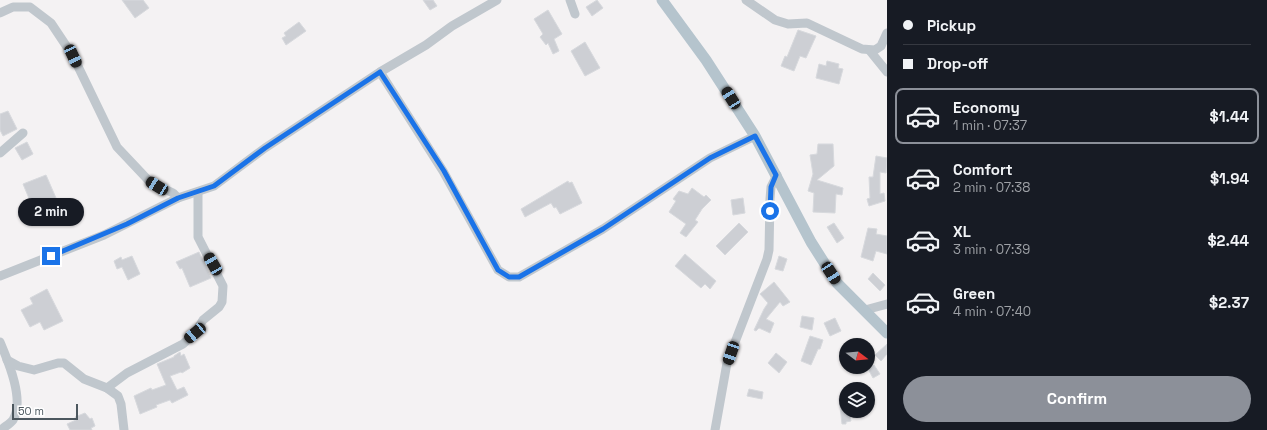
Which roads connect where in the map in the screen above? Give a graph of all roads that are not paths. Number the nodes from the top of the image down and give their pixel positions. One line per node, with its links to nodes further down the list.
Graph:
1 (497, 0): 9 (street)
2 (570, 0): 6 (street)
3 (662, 0): 12 (main road)
4 (746, 0): 8 (street)
5 (0, 13): 16 (street)
6 (575, 14)
7 (887, 33): 8 (street)
8 (870, 51): 10 (street)
9 (380, 72): 12 (street); 15 (street)
10 (887, 72)
11 (23, 133): 13 (street)
12 (755, 136): 14 (main road)
13 (0, 153)
14 (776, 175): 19 (main road); 26 (street)
15 (198, 192): 16 (street); 23 (street)
16 (178, 198): 17 (street)
17 (0, 276)
18 (887, 304): 19 (street)
19 (864, 310): 20 (main road)
20 (887, 333)
21 (0, 342): 22 (street)
22 (7, 360): 23 (street); 24 (street)
23 (108, 388): 25 (street)
24 (1, 430)
25 (124, 430)
26 (715, 430)

